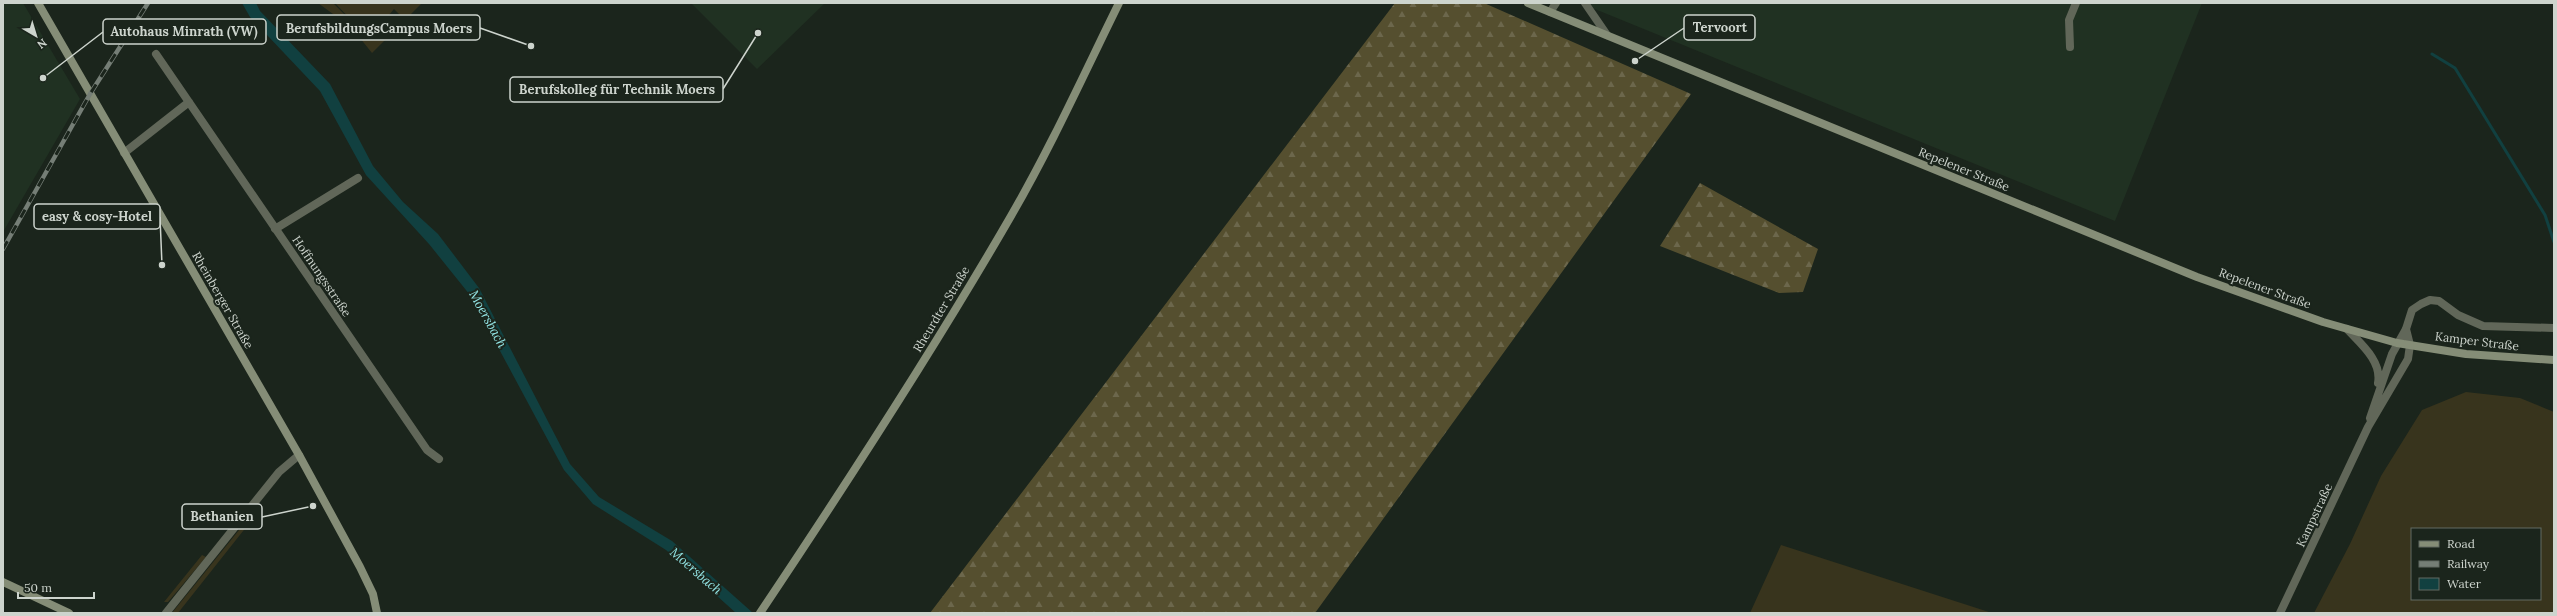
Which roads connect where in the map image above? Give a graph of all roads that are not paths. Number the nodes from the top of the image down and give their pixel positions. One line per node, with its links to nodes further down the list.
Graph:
1 (38, 3): 12 (main road, Rheinberger Straße)
2 (1119, 3): 29 (main road, Rheurdter Straße)
3 (1556, 3): 7 (street)
4 (1585, 3): 8 (street)
5 (2076, 3): 9 (street)
6 (1533, 4): 7 (main road, Repelener Straße)
7 (1550, 12): 8 (main road, Repelener Straße)
8 (1607, 35): 16 (main road, Repelener Straße)
9 (2070, 47)
10 (156, 54): 11 (street, Hoffnungsstraße)
11 (188, 102): 12 (street); 14 (street, Hoffnungsstraße)
12 (124, 153): 23 (main road, Rheinberger Straße)
13 (358, 178): 14 (street)
14 (275, 229): 24 (street, Hoffnungsstraße)
15 (2554, 328): 17 (street, Kampstraße)
16 (2347, 329): 18 (main road, Repelener Straße); 21 (street, Kampstraße)
17 (2406, 329): 18 (street, Kampstraße); 19 (street)
18 (2397, 343): 19 (main road, Kamper Straße); 21 (street, Kampstraße)
19 (2410, 345): 20 (main road, Kamper Straße); 22 (street, Kampstraße)
20 (2554, 360)
21 (2375, 399): 22 (street, Kampstraße)
22 (2368, 426): 30 (street, Kampstraße)
23 (299, 455): 27 (street); 28 (main road, Rheinberger Straße)
24 (439, 459)
25 (3, 582): 26 (main road)
26 (69, 613)
27 (166, 613)
28 (377, 613)
29 (760, 613)
30 (2280, 613)

